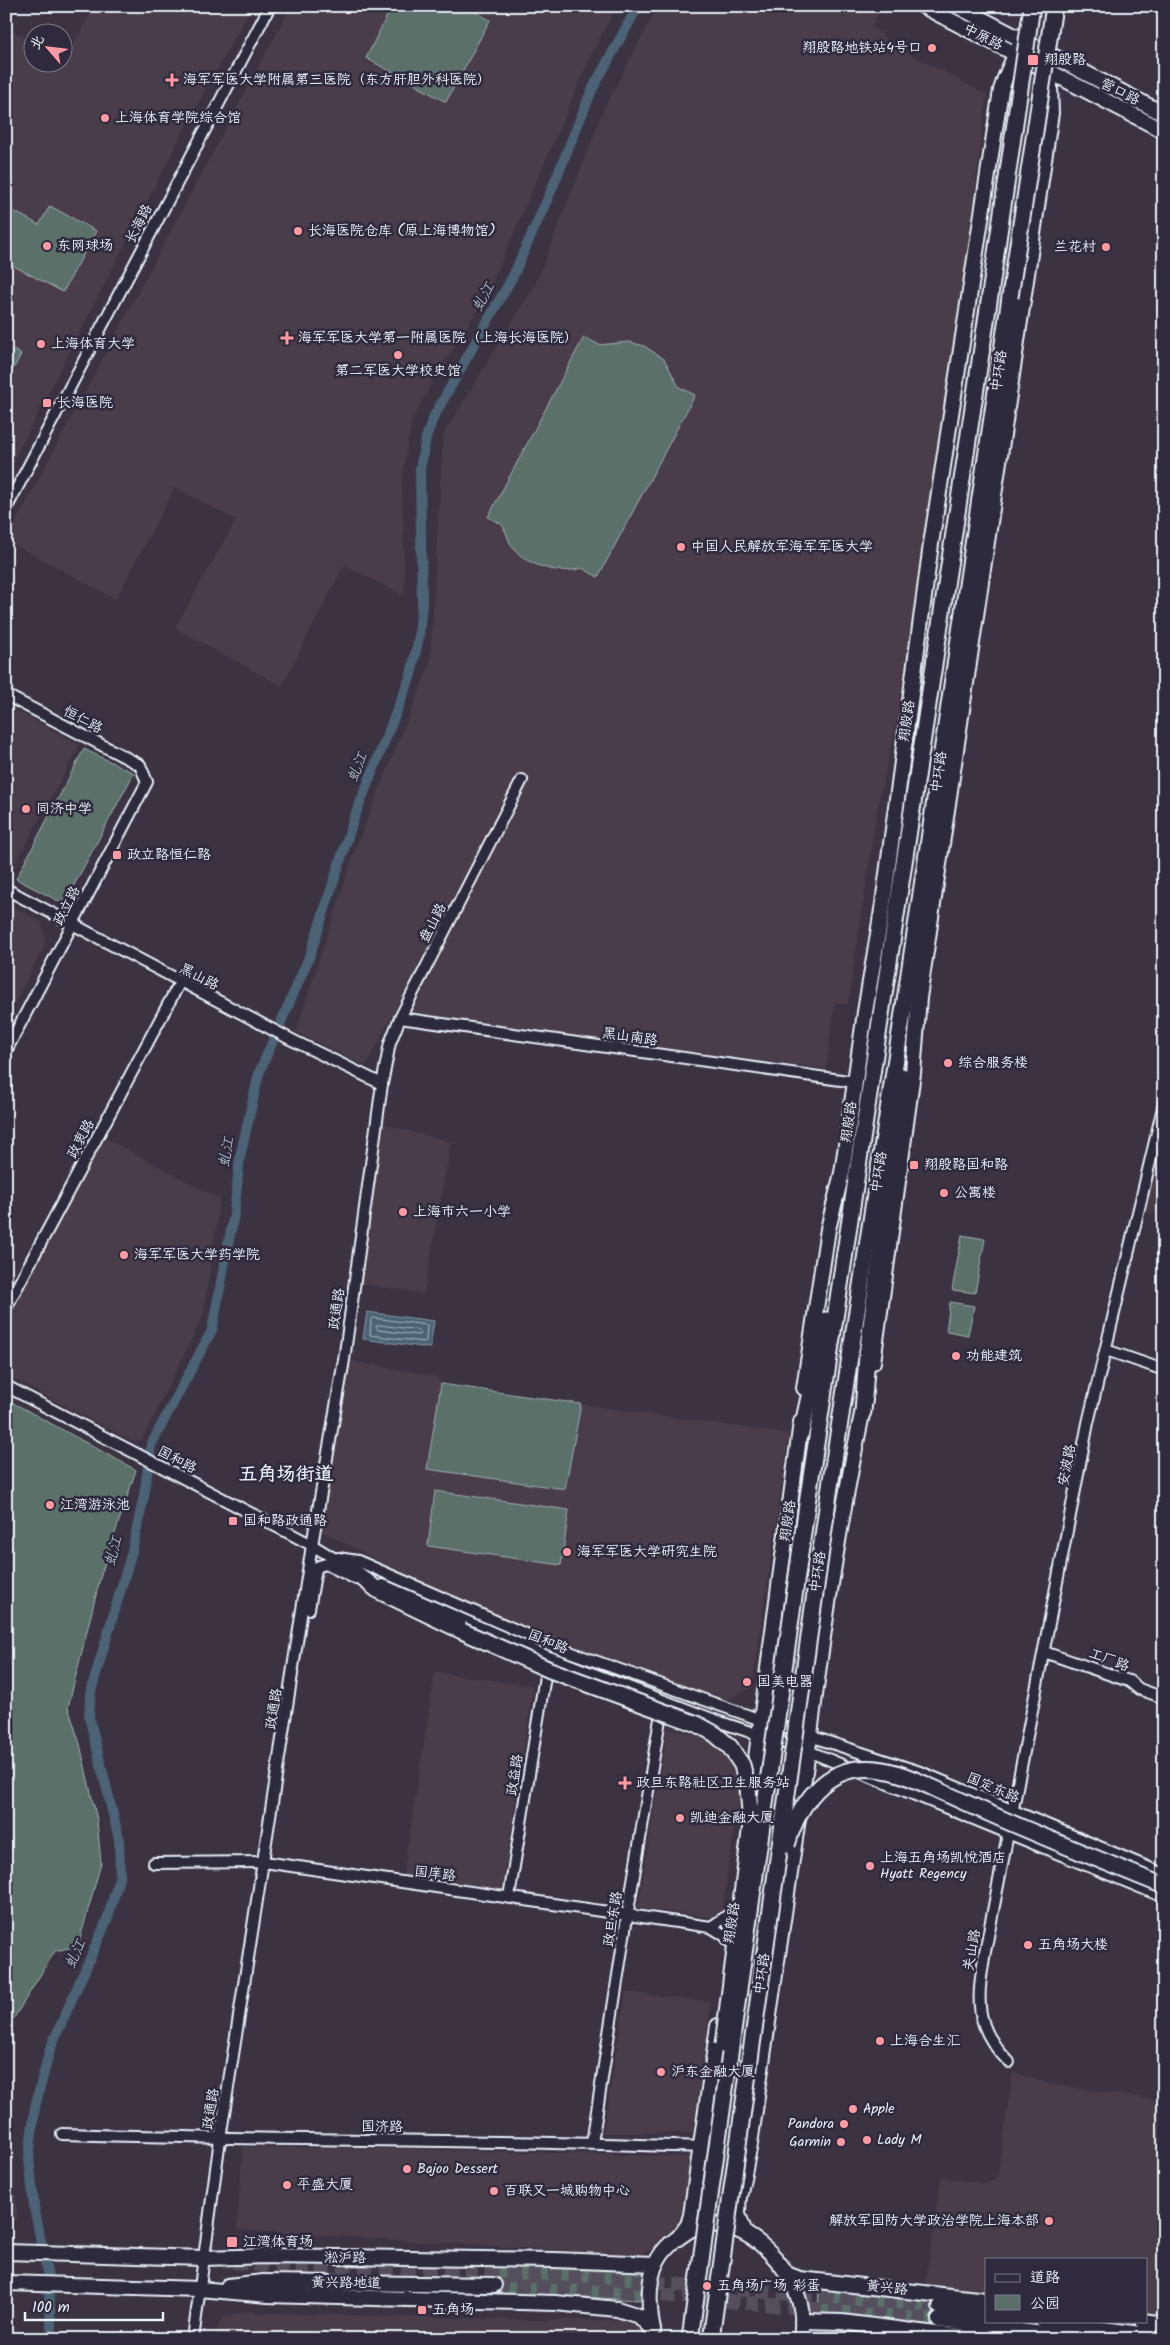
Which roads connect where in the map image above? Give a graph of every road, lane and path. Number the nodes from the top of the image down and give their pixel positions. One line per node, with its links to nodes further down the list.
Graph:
1 (270, 6): 11 (street, 长海路)
2 (923, 6): 6 (main road, 中原路)
3 (957, 6): 6 (main road, 中原路)
4 (1030, 6): 6 (main road, 翔殷路); 24 (highway, 中环路, bridge)
5 (1055, 6): 7 (main road); 18 (highway, 中环路, bridge)
6 (1019, 48): 7 (main road, 营口路); 8 (main road, 营口路); 21 (main road, 翔殷路)
7 (1049, 55): 8 (main road); 9 (main road, 营口路)
8 (1050, 72): 10 (main road, 营口路); 29 (main road)
9 (1164, 114)
10 (1164, 131)
11 (6, 509)
12 (6, 695): 13 (street, 恒仁路)
13 (145, 772): 16 (street, 政立路)
14 (522, 780): 19 (street, 盘山路)
15 (6, 889): 16 (street, 黑山路)
16 (72, 925): 17 (street, 黑山路); 20 (street, 政立路)
17 (180, 982): 22 (street, 黑山路); 25 (street, 政衷路)
18 (907, 987): 29 (highway); 62 (highway, 中环路, bridge)
19 (400, 1018): 21 (street, 黑山南路); 22 (street, 盘山路)
20 (6, 1051)
21 (855, 1082): 30 (main road, 翔殷路)
22 (382, 1084): 31 (street, 政通路)
23 (1164, 1103): 26 (street, 安波路)
24 (858, 1174): 30 (highway); 61 (highway, 中环路, bridge)
25 (6, 1308)
26 (1106, 1350): 27 (street); 35 (street, 安波路)
27 (1164, 1370)
28 (6, 1386): 31 (street, 国和路)
29 (863, 1412): 41 (main road)
30 (801, 1433): 40 (main road, 翔殷路)
31 (312, 1546): 32 (street, 国和路); 36 (street, 政通路)
32 (334, 1558): 33 (street, 国和路); 40 (street, 国和路)
33 (353, 1571): 34 (highway); 37 (street, 国和路)
34 (379, 1591): 36 (street); 61 (highway, bridge)
35 (1044, 1652): 38 (street, 工厂路); 44 (street, 安波路)
36 (296, 1657): 46 (street, 政通路)
37 (548, 1657): 39 (street, 国和路); 50 (street, 政益路)
38 (1164, 1698)
39 (664, 1699): 42 (street, 国和路); 53 (street, 政旦东路)
40 (761, 1720): 41 (street, 国和路); 42 (main road, 翔殷路)
41 (806, 1735): 43 (main road); 44 (street, 国定东路)
42 (759, 1736): 43 (street, 国和路); 52 (main road, 翔殷路)
43 (804, 1750): 45 (street, 国和路); 57 (main road); 63 (main road)
44 (1013, 1812): 45 (street, 安波路); 48 (street, 国定东路)
45 (1008, 1834): 51 (street); 56 (street, 关山路)
46 (264, 1862): 47 (street, 国庠路); 50 (street, 国庠路); 59 (street, 政通路)
47 (154, 1863)
48 (1164, 1874)
49 (1164, 1886): 57 (highway, bridge)
50 (509, 1897): 53 (street, 国庠路)
51 (1164, 1897)
52 (734, 1911): 54 (street); 55 (main road, 翔殷路)
53 (627, 1917): 54 (street, 国庠路); 60 (street, 政旦东路)
54 (711, 1927): 55 (street, 国庠路)
55 (729, 1940): 61 (main road, 翔殷路)
56 (1008, 2062)
57 (749, 2086): 62 (highway, bridge); 63 (main road)
58 (62, 2134): 59 (street, 国济路)
59 (220, 2139): 60 (street, 国济路); 67 (street, 政通路)
60 (592, 2143): 61 (street, 国济路)
61 (709, 2147): 65 (main road, 翔殷路); 82 (highway, 中环路, bridge)
62 (738, 2150): 83 (highway, 中环路, bridge)
63 (739, 2197): 64 (main road)
64 (745, 2233): 65 (main road); 69 (main road)
65 (678, 2238): 68 (main road)
66 (13, 2252): 67 (main road, 淞沪路)
67 (202, 2258): 68 (main road, 淞沪路); 72 (street, 政通路)
68 (655, 2264): 79 (main road)
69 (789, 2275): 73 (main road, 黄兴路); 75 (main road)
70 (494, 2285): 72 (main road, 黄兴路地道)
71 (10, 2286): 72 (main road)
72 (199, 2289): 79 (main road); 81 (street, 政通路)
73 (985, 2300)
74 (985, 2314): 86 (main road)
75 (802, 2321): 84 (main road); 85 (main road)
76 (1050, 2322): 80 (main road)
77 (1148, 2322): 78 (main road)
78 (1164, 2324)
79 (655, 2335)
80 (1164, 2338)
81 (193, 2339)
82 (690, 2339)
83 (711, 2339)
84 (800, 2339)
85 (974, 2339)
86 (1081, 2339)

